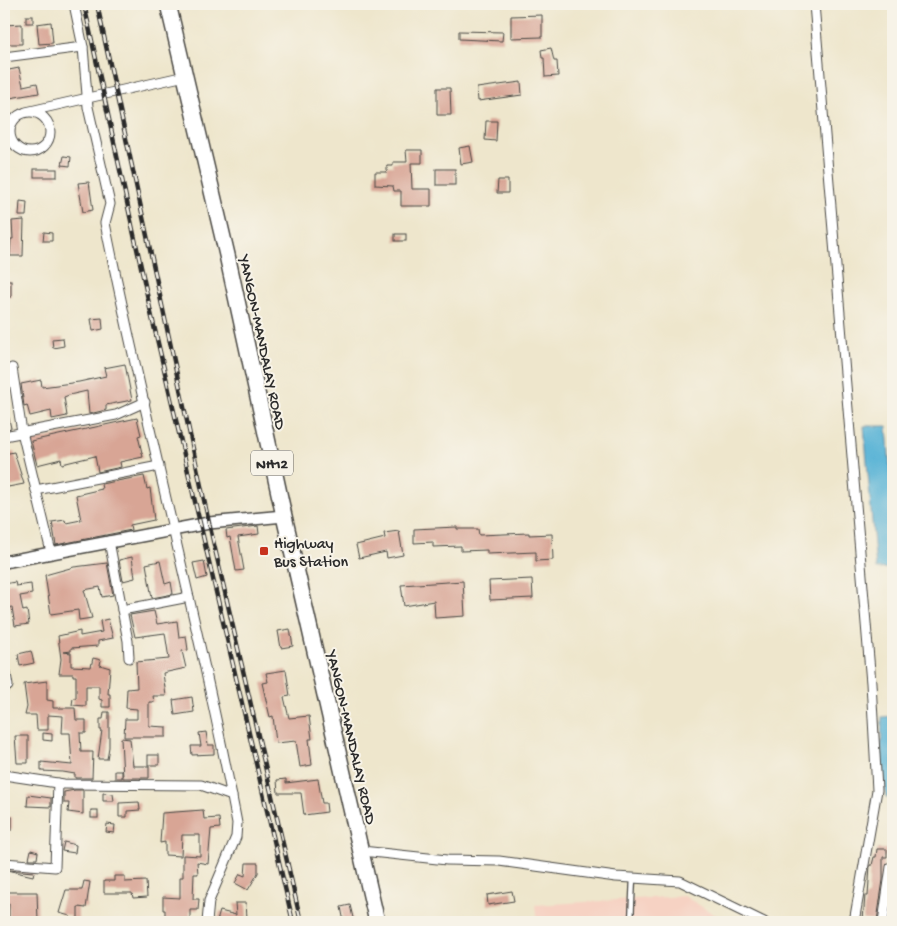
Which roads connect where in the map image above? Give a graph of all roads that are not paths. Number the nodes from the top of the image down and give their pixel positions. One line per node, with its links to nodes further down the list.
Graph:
1 (74, 4): 4 (street)
2 (168, 4): 6 (highway, YANGON-MANDALAY ROAD / NH12)
3 (814, 4): 37 (street)
4 (83, 47): 5 (street); 7 (street)
5 (4, 57)
6 (185, 76): 7 (street); 16 (highway, YANGON-MANDALAY ROAD / NH12)
7 (88, 99): 8 (street); 11 (street)
8 (26, 112): 9 (street); 9 (street)
9 (7, 138)
10 (12, 368): 12 (street)
11 (144, 402): 12 (street); 14 (street)
12 (22, 432): 13 (street); 15 (street)
13 (4, 436)
14 (159, 466): 15 (street); 17 (street)
15 (36, 490): 19 (street)
16 (284, 516): 17 (street); 29 (highway, YANGON-MANDALAY ROAD / NH12)
17 (174, 530): 18 (street); 21 (street)
18 (109, 541): 19 (street); 22 (street)
19 (51, 552): 20 (street)
20 (4, 562)
21 (189, 597): 22 (street); 28 (street)
22 (122, 610): 23 (street)
23 (129, 658)
24 (4, 662): 25 (street)
25 (8, 686)
26 (4, 775): 27 (street)
27 (58, 783): 28 (street); 30 (street)
28 (232, 796): 34 (street)
29 (362, 851): 32 (street); 35 (highway, YANGON-MANDALAY ROAD / NH12)
30 (4, 862)
31 (891, 867): 38 (street)
32 (633, 878): 33 (street); 36 (lane)
33 (759, 921)
34 (207, 922)
35 (377, 922)
36 (630, 922)
37 (854, 922)
38 (883, 922)

